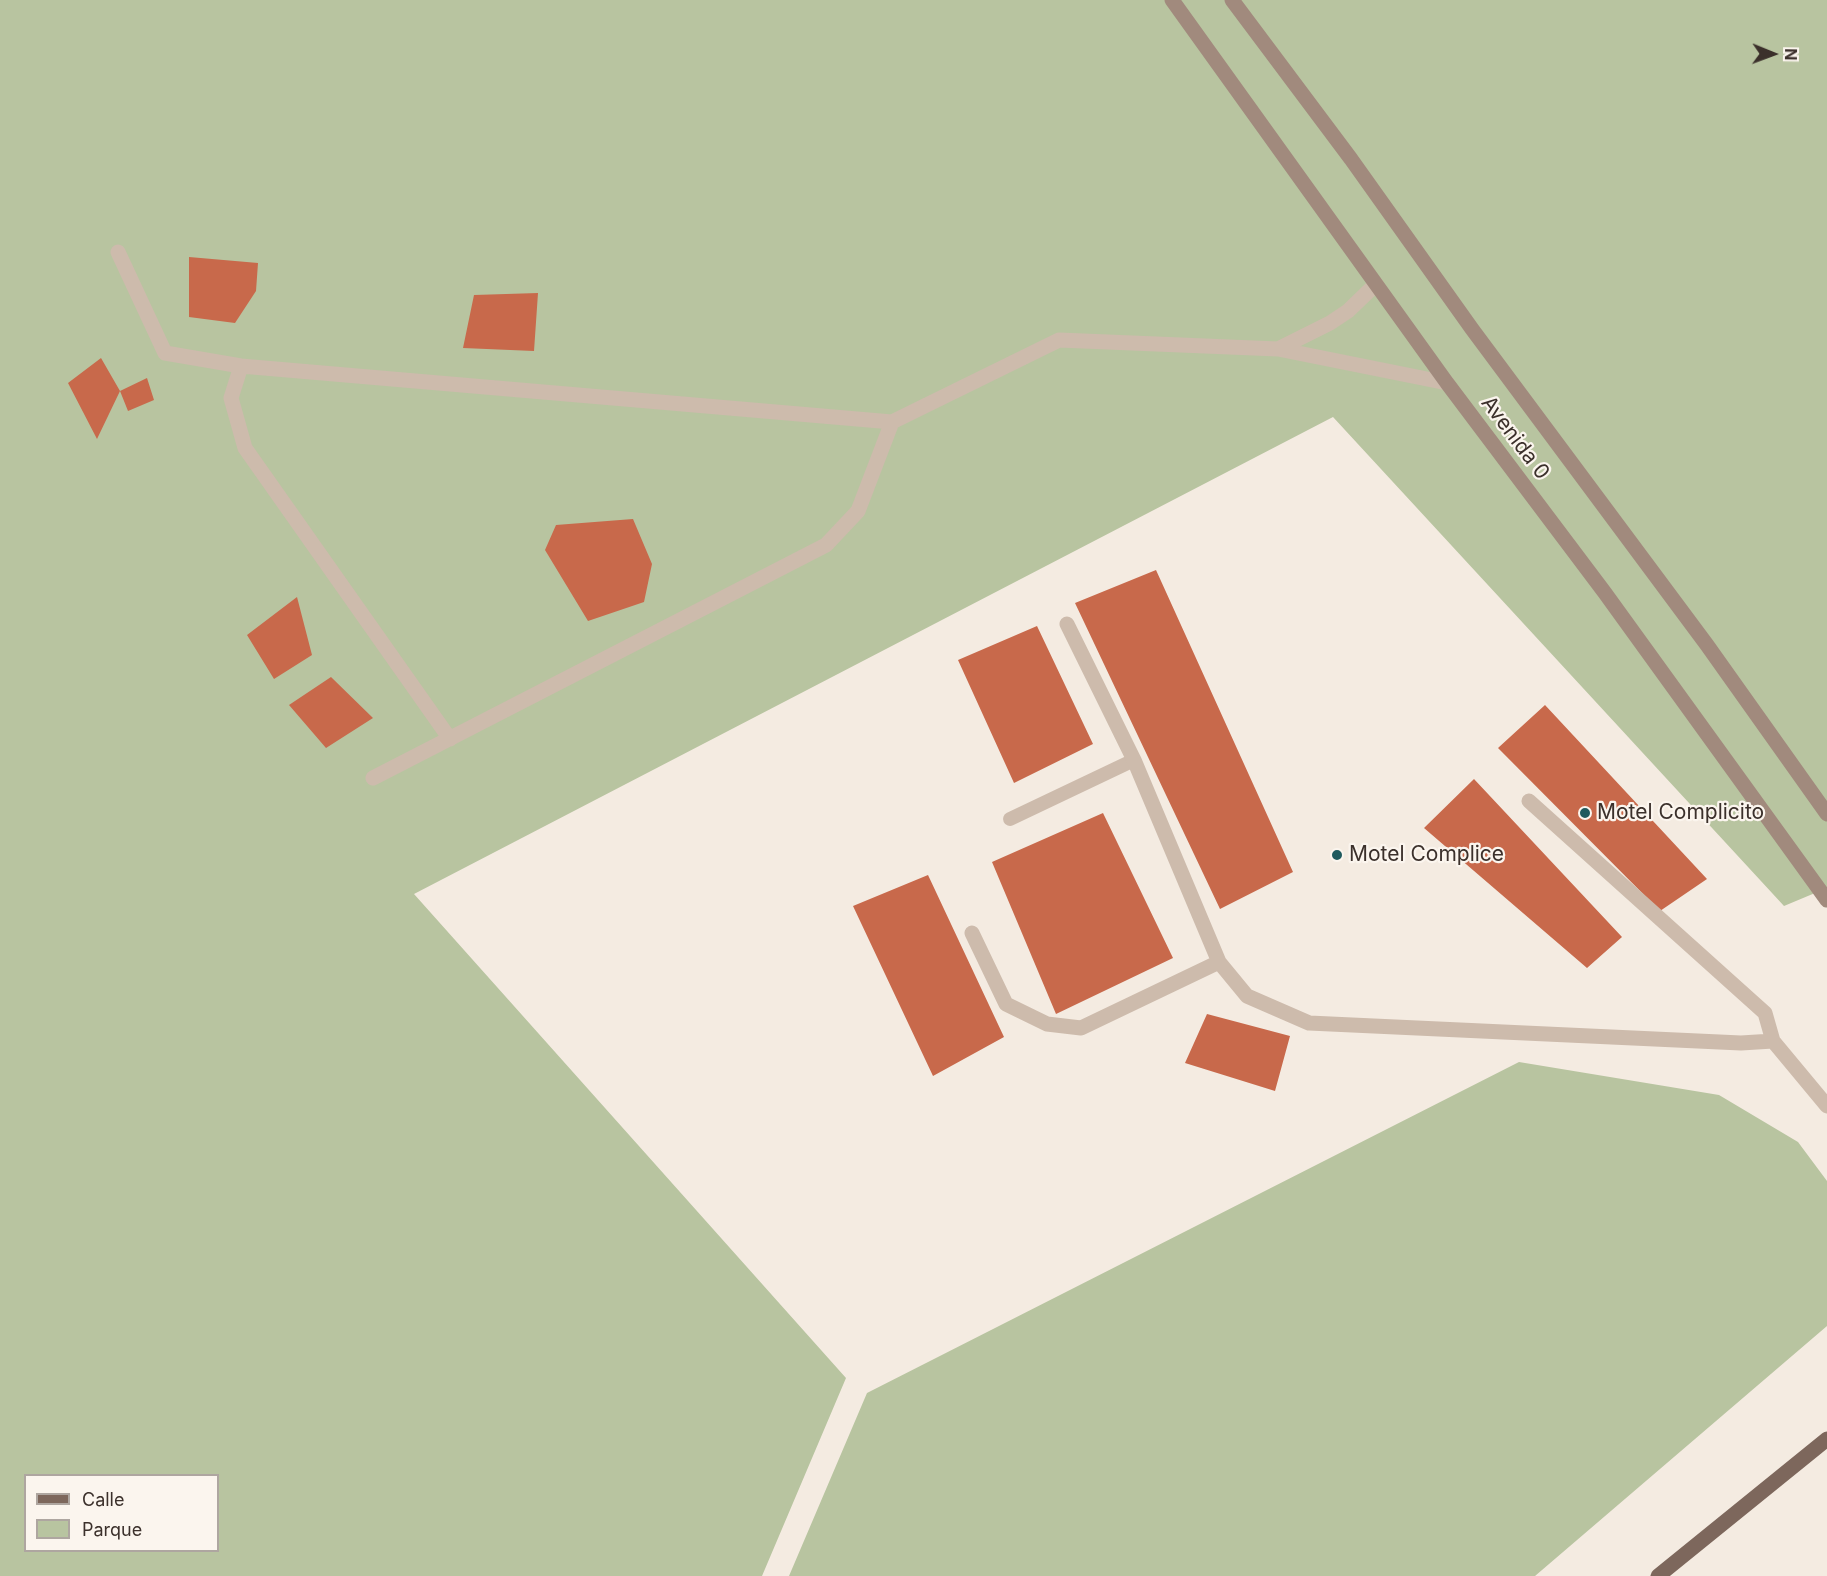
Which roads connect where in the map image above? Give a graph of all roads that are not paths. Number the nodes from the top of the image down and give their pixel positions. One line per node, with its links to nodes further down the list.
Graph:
1 (1172, 0): 4 (main road, Avenida 0)
2 (1233, 0): 14 (main road, Avenida 0)
3 (118, 252): 6 (street)
4 (1376, 284): 5 (street); 7 (main road, Avenida 0)
5 (1278, 350): 7 (street); 8 (street)
6 (240, 366): 8 (street); 10 (street)
7 (1447, 383): 16 (main road, Avenida 0)
8 (891, 422): 10 (street)
9 (1067, 624): 11 (street)
10 (450, 739): 12 (street)
11 (1134, 760): 15 (lane); 18 (street)
12 (373, 778)
13 (1529, 801): 19 (street)
14 (1827, 814)
15 (1010, 819)
16 (1827, 900)
17 (972, 933): 18 (street)
18 (1219, 962): 19 (street)
19 (1773, 1041): 20 (street)
20 (1827, 1106)
21 (1827, 1439): 22 (main road)
22 (1658, 1576)

